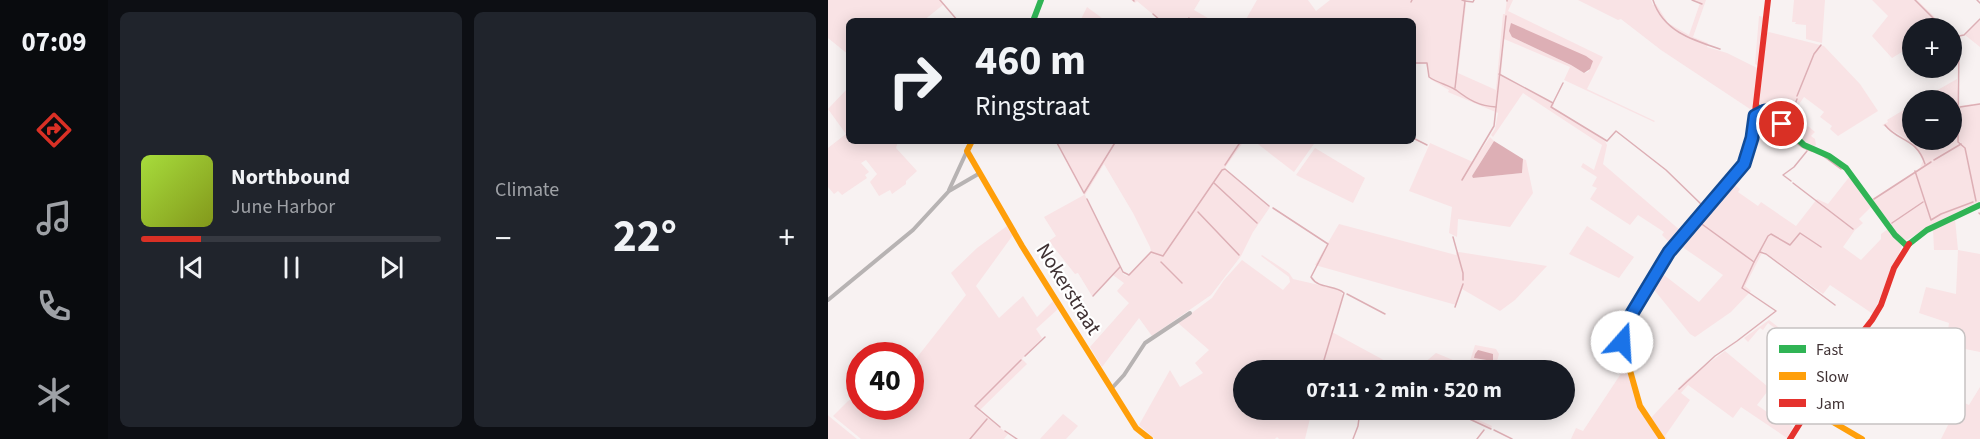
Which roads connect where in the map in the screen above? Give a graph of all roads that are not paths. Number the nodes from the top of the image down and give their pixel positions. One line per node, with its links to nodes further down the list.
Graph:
1 (1041, 0): 3 (street)
2 (1768, 0): 4 (street)
3 (1035, 18)
4 (1756, 105): 5 (street); 6 (street)
5 (1765, 111): 6 (street); 12 (street)
6 (1755, 116): 20 (street)
7 (970, 144): 8 (street)
8 (967, 151): 9 (street, Nokerstraat); 10 (street)
9 (980, 173): 10 (street); 16 (street, Nokerstraat)
10 (949, 191): 13 (street)
11 (1980, 204): 12 (street)
12 (1907, 246): 15 (street)
13 (828, 300)
14 (1190, 313): 16 (street)
15 (1866, 328)
16 (1112, 388): 19 (street, Nokerstraat)
17 (1799, 424): 21 (street)
18 (1836, 424): 22 (street)
19 (1150, 439)
20 (1662, 439)
21 (1790, 439)
22 (1862, 439)

